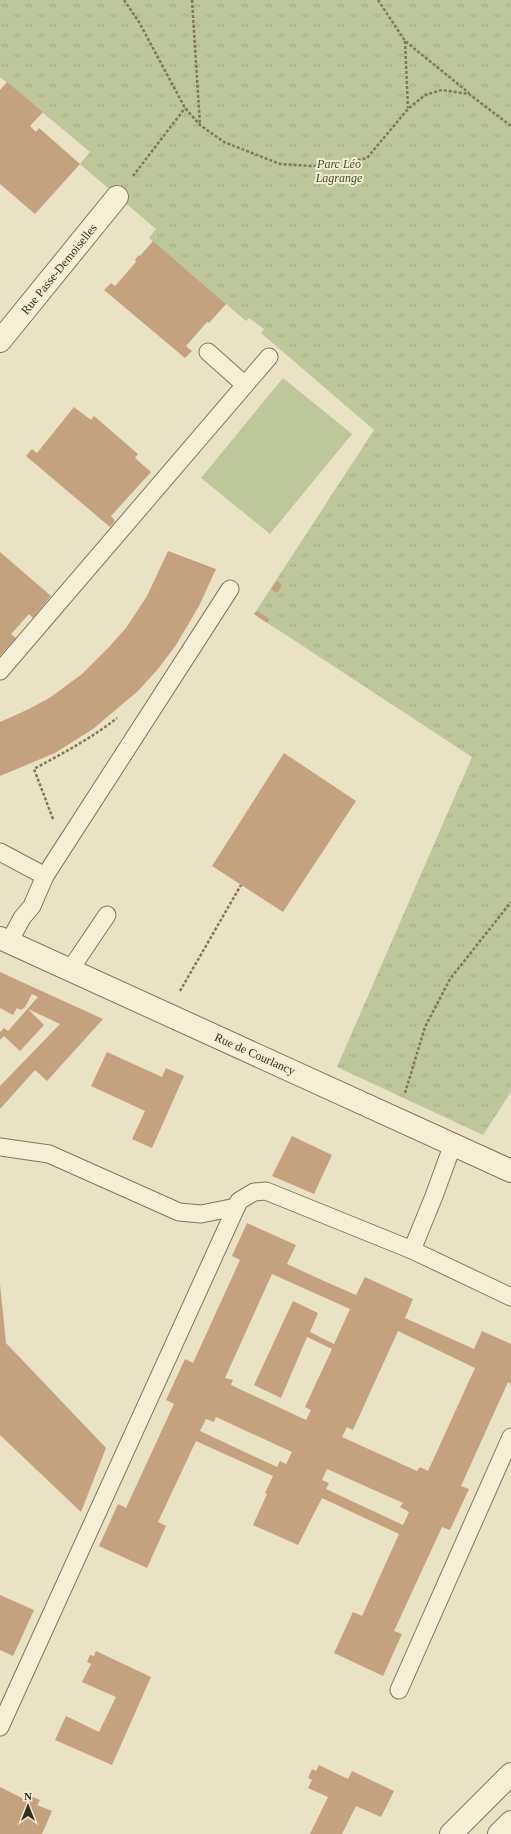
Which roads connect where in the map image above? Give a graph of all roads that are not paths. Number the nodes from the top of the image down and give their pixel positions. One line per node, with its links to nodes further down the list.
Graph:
1 (117, 197): 2 (street, Rue Passe-Demoiselles)
2 (0, 341)
3 (208, 352): 5 (lane)
4 (269, 357): 5 (lane)
5 (245, 385): 7 (lane)
6 (230, 589): 9 (lane)
7 (0, 671)
8 (0, 852): 9 (lane)
9 (45, 876): 11 (lane)
10 (107, 915): 12 (lane)
11 (4, 940): 12 (street, Rue de Courlancy)
12 (70, 970): 13 (street, Rue de Courlancy)
13 (453, 1144): 15 (street, Rue de Courlancy); 17 (lane)
14 (0, 1147): 16 (lane)
15 (511, 1171)
16 (236, 1207): 17 (lane); 21 (lane)
17 (412, 1250): 18 (lane)
18 (511, 1297)
19 (511, 1437): 20 (lane)
20 (398, 1690)
21 (0, 1727)
22 (511, 1774): 24 (street)
23 (511, 1822): 25 (street)
24 (451, 1834)
25 (499, 1834)

